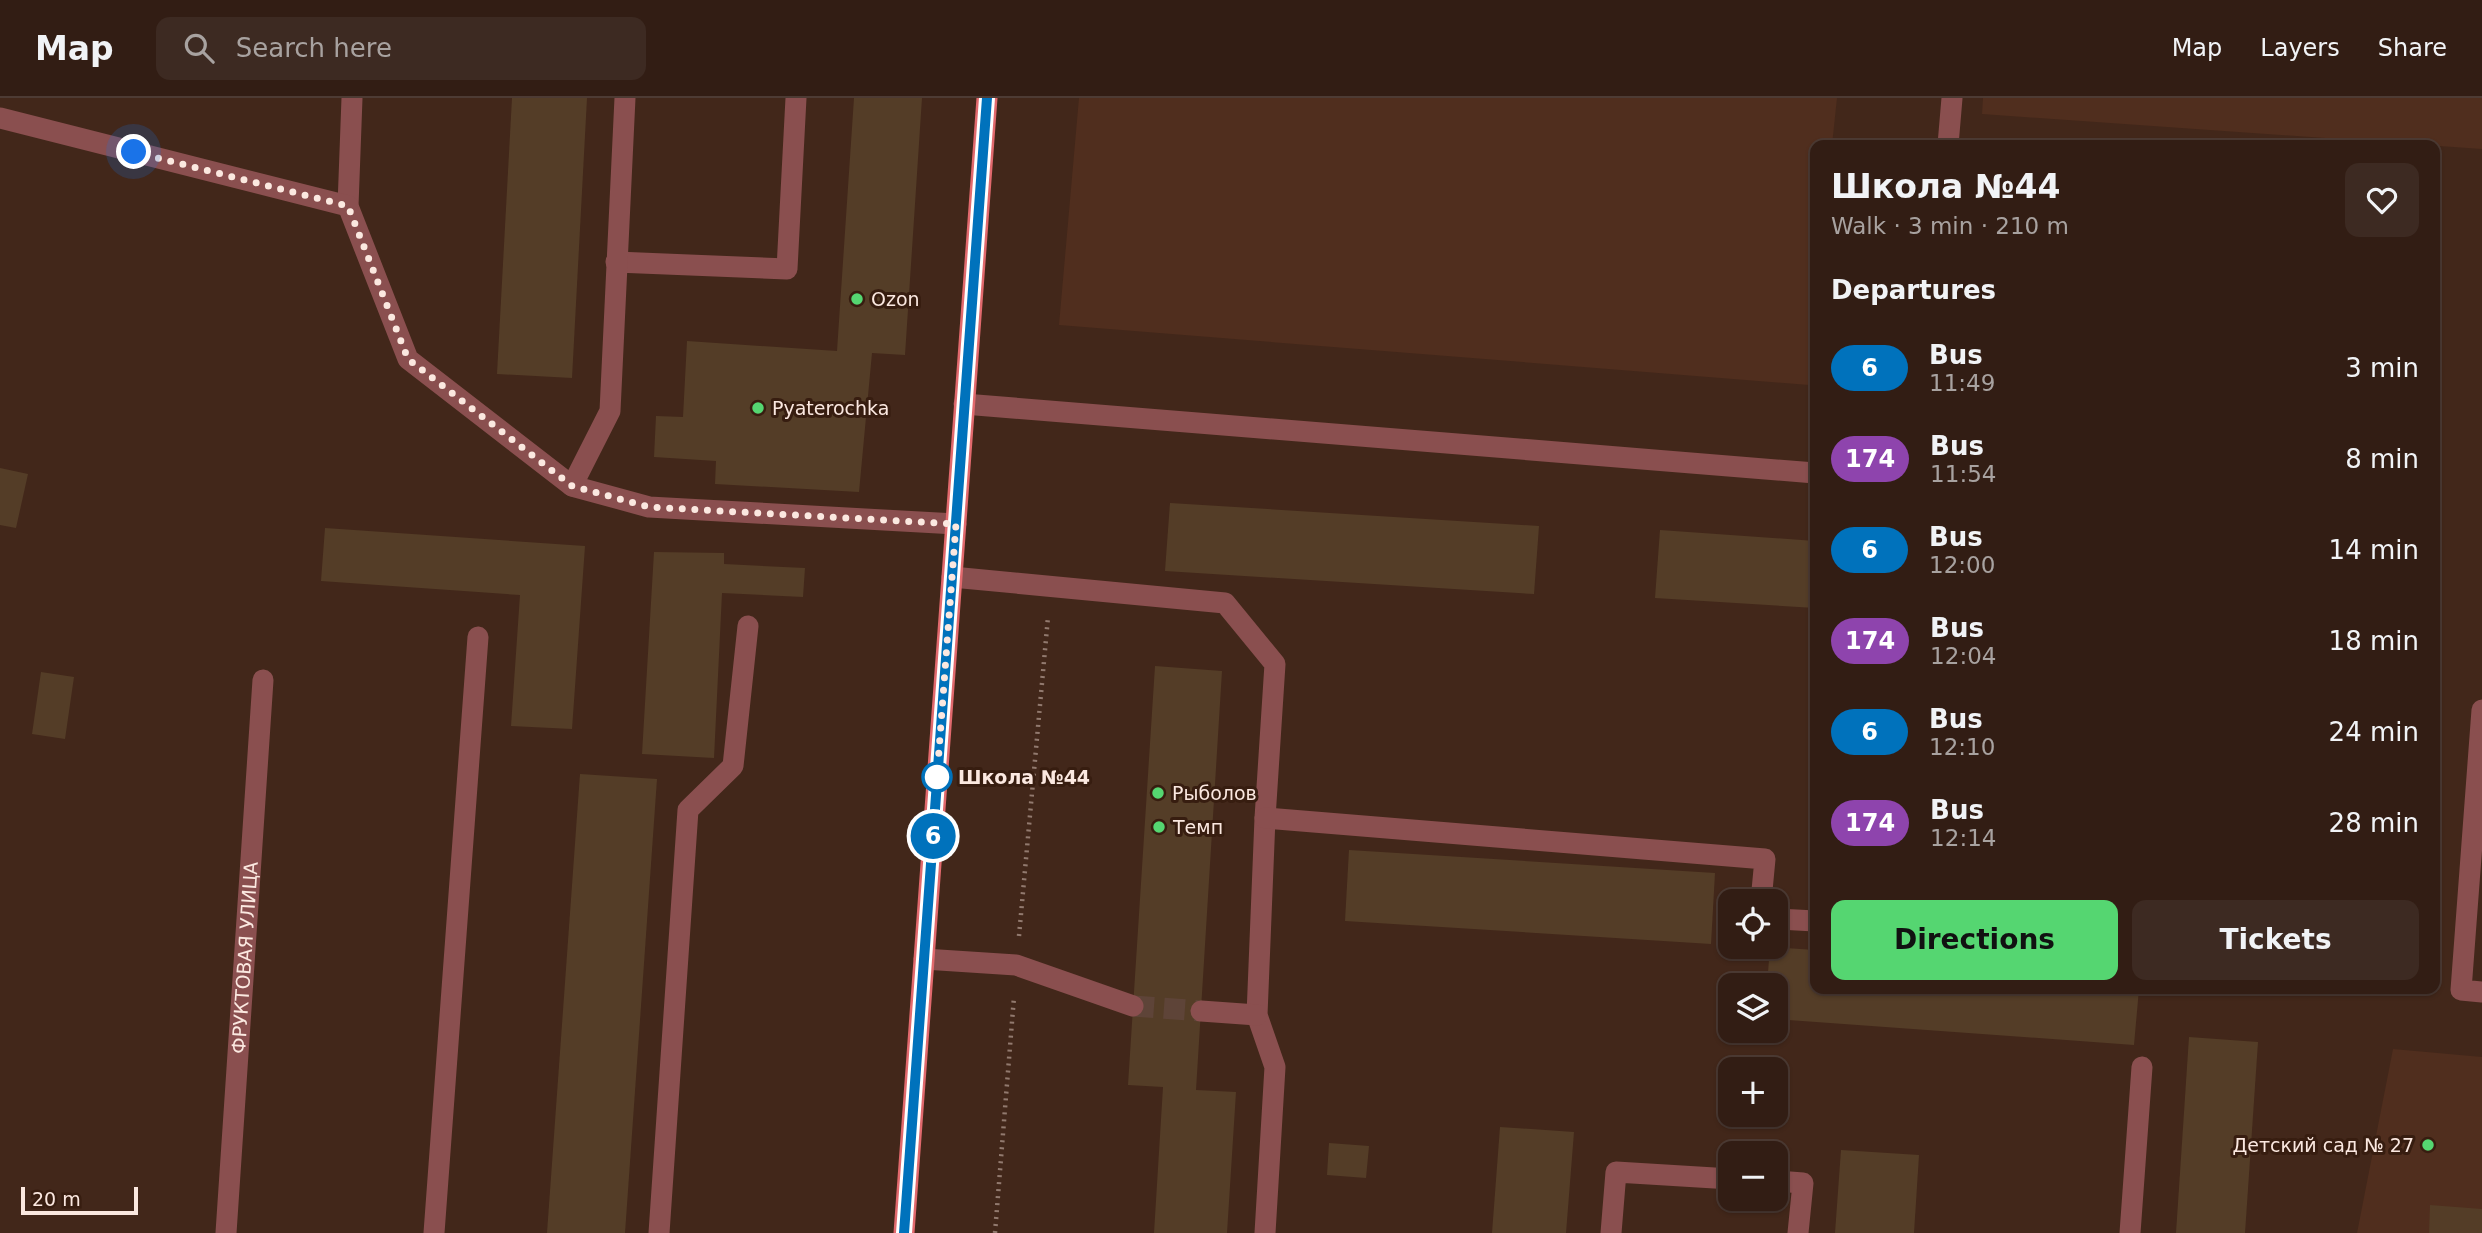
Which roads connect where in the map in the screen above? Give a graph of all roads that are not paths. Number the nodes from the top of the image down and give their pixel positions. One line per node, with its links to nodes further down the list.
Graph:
1 (352, 98): 8 (street)
2 (625, 98): 9 (street)
3 (796, 98): 9 (street)
4 (987, 98): 10 (main road)
5 (1952, 98): 7 (street)
6 (0, 118): 8 (street)
7 (1948, 140)
8 (348, 206): 12 (street)
9 (616, 262): 12 (street)
10 (964, 404): 11 (street); 13 (main road)
11 (1810, 472)
12 (572, 486): 13 (street)
13 (956, 524): 14 (main road)
14 (952, 577): 19 (street); 23 (main road)
15 (748, 626): 33 (street)
16 (478, 638): 32 (street)
17 (263, 680): 31 (street, ФРУКТОВАЯ УЛИЦА)
18 (2482, 710): 24 (street)
19 (1265, 818): 20 (street); 27 (street)
20 (1762, 889)
21 (1788, 920): 22 (street)
22 (1810, 921)
23 (924, 959): 25 (street); 34 (main road)
24 (2482, 992)
25 (1133, 1006)
26 (1201, 1011): 27 (street)
27 (1258, 1015): 35 (street)
28 (2142, 1067): 38 (street)
29 (1718, 1178): 36 (street)
30 (1788, 1182): 37 (street)
31 (226, 1233)
32 (434, 1233)
33 (659, 1233)
34 (904, 1233)
35 (1265, 1233)
36 (1611, 1233)
37 (1798, 1233)
38 (2130, 1233)

